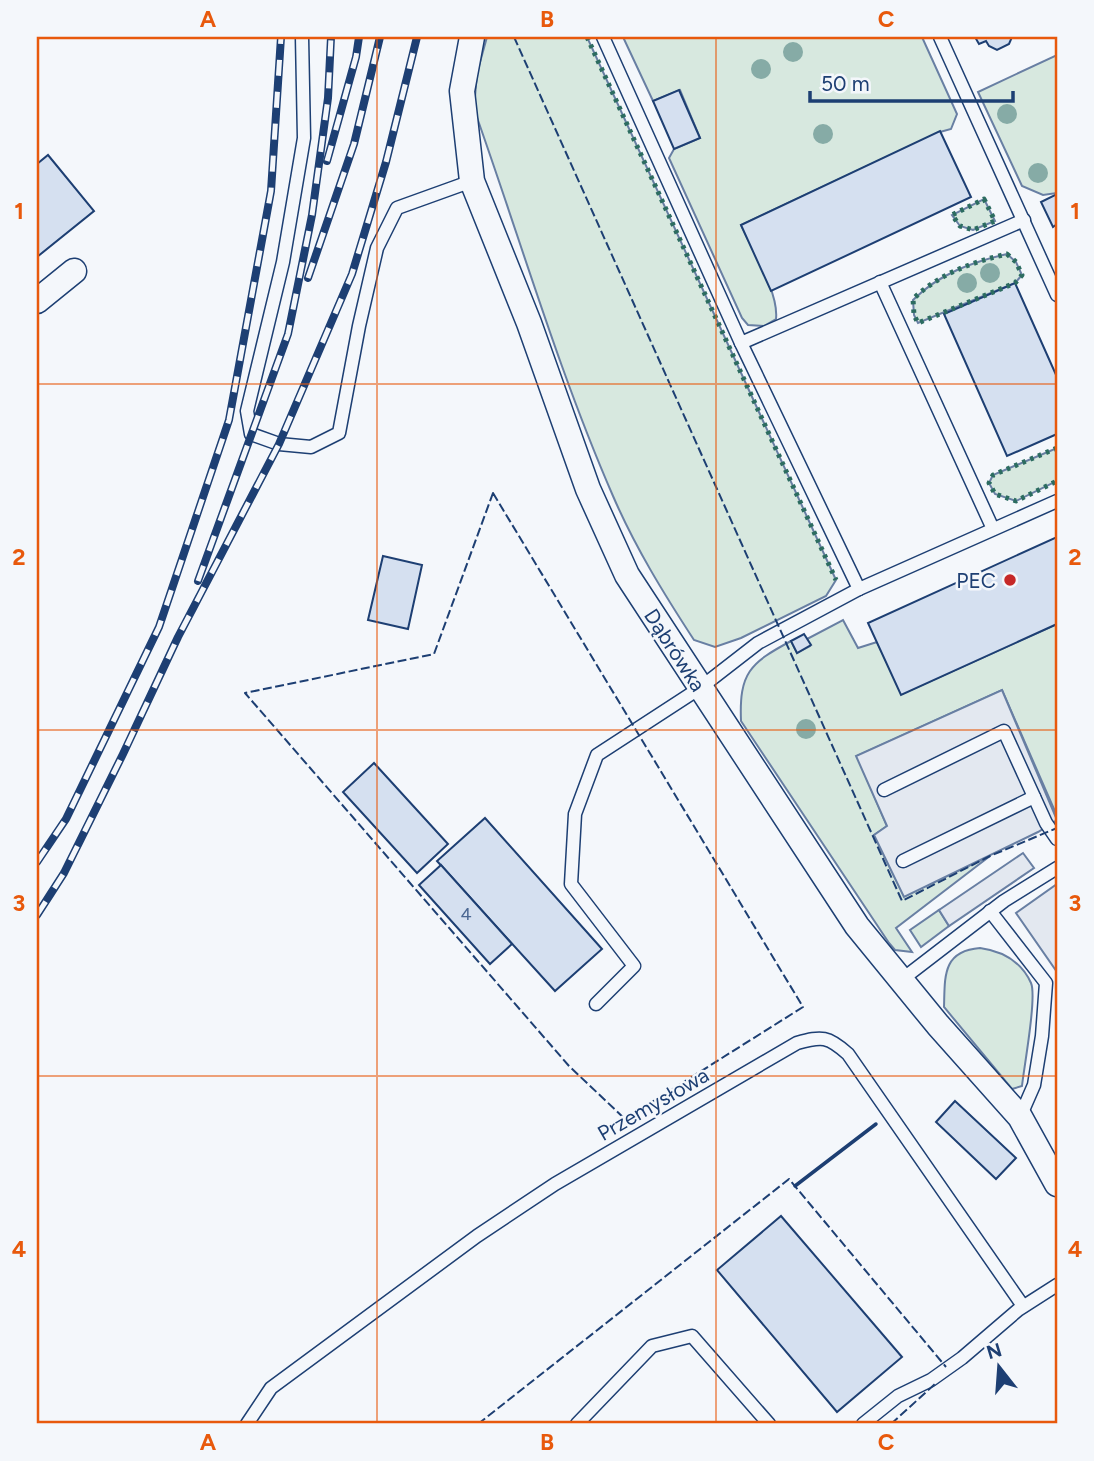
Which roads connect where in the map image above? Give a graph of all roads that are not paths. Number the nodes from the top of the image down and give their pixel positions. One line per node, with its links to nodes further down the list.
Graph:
1 (302, 37): 5 (lane)
2 (472, 37): 5 (street, Dąbrówka)
3 (603, 37): 11 (lane)
4 (940, 37): 6 (lane)
5 (472, 181): 15 (street, Dąbrówka)
6 (1024, 220): 8 (lane); 9 (lane)
7 (74, 271): 10 (street)
8 (880, 282): 11 (lane); 13 (lane)
9 (1057, 295)
10 (37, 301)
11 (741, 343): 14 (lane)
12 (1057, 502): 13 (lane)
13 (993, 530): 14 (lane)
14 (859, 589): 15 (lane)
15 (700, 688): 22 (street, Dąbrówka); 23 (lane)
16 (884, 789): 17 (lane)
17 (1034, 797): 18 (lane); 19 (lane)
18 (1057, 839)
19 (903, 861)
20 (1057, 868): 21 (lane)
21 (990, 911): 22 (lane); 24 (lane)
22 (900, 981): 24 (street, Dąbrówka)
23 (596, 1003)
24 (1020, 1117): 25 (street, Dąbrówka)
25 (1057, 1184)
26 (1057, 1285): 27 (lane)
27 (1023, 1306): 28 (lane, Przemysłowa); 31 (lane)
28 (252, 1422)
29 (577, 1424): 30 (lane)
30 (769, 1424)
31 (863, 1424)

